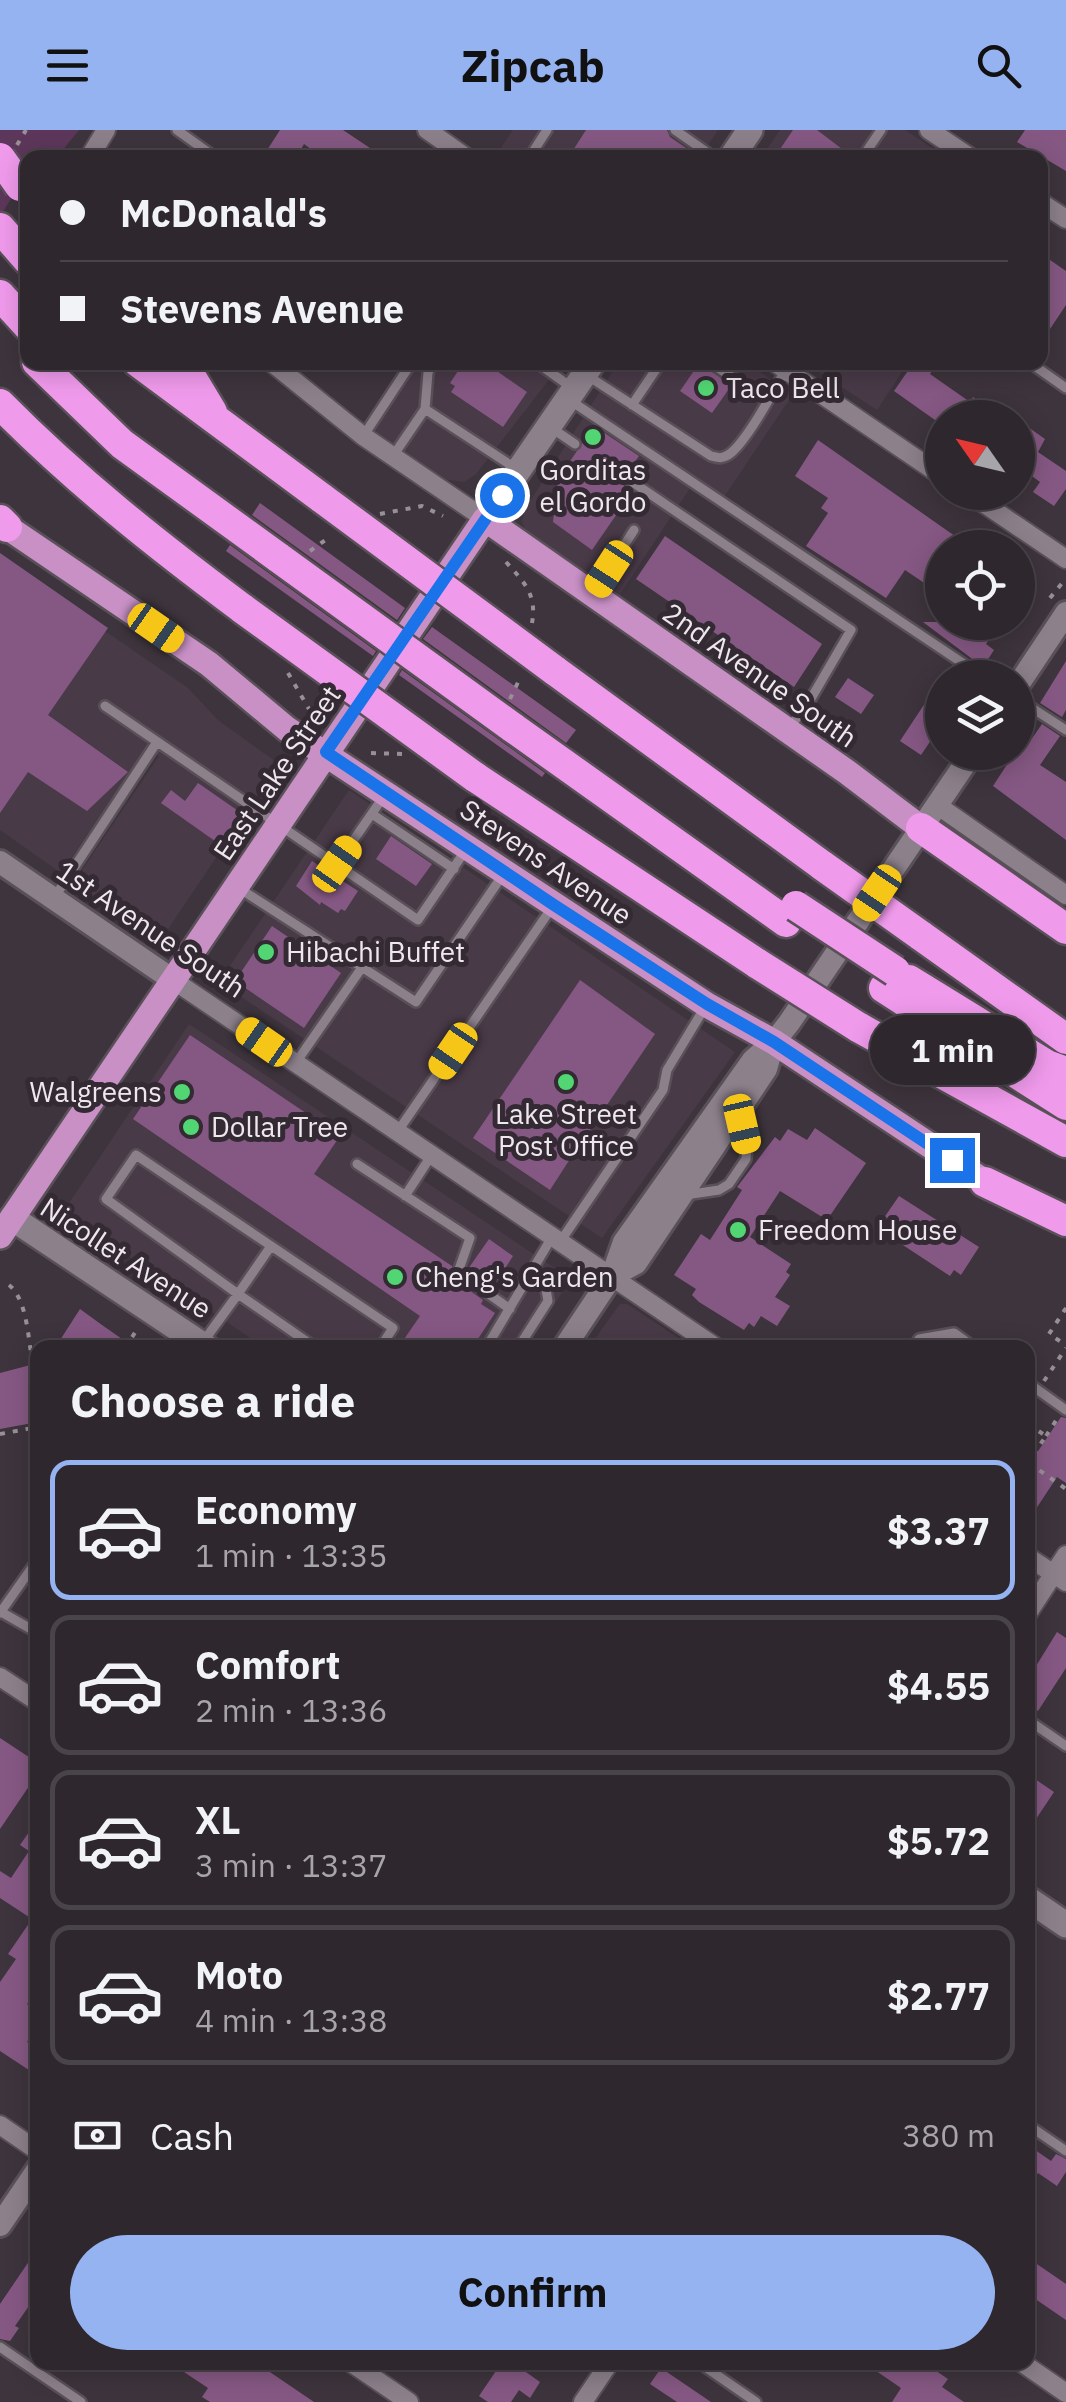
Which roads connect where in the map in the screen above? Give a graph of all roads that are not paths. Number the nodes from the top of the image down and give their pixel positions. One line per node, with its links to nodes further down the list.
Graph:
1 (177, 130): 5 (lane)
2 (427, 130): 6 (street)
3 (675, 130): 7 (lane)
4 (929, 130): 8 (street)
5 (205, 150)
6 (456, 150)
7 (704, 150)
8 (959, 150)
9 (0, 158): 10 (highway, bridge)
10 (20, 185)
11 (0, 228): 12 (highway)
12 (20, 251)
13 (0, 295): 14 (highway)
14 (20, 317)
15 (0, 324): 16 (highway)
16 (20, 345)
17 (44, 370): 48 (highway)
18 (72, 370): 48 (highway)
19 (148, 370): 36 (highway)
20 (187, 370): 36 (highway)
21 (281, 370): 38 (street, 2nd Avenue South)
22 (407, 370): 38 (lane)
23 (429, 370): 35 (lane)
24 (554, 370): 30 (lane)
25 (655, 370): 34 (lane)
26 (721, 370): 32 (lane)
27 (778, 370): 32 (lane)
28 (785, 370): 41 (street)
29 (1040, 370): 31 (lane)
30 (580, 382): 34 (lane); 37 (main road, East Lake Street); 52 (lane)
31 (1066, 388)
32 (768, 400): 34 (lane)
33 (0, 404): 86 (highway, bridge)
34 (632, 404)
35 (425, 409): 40 (lane); 42 (lane)
36 (218, 424): 79 (highway, bridge)
37 (550, 426): 39 (lane); 42 (main road, East Lake Street)
38 (363, 436): 40 (street, 2nd Avenue South)
39 (576, 444)
40 (392, 456): 45 (street, 2nd Avenue South)
41 (925, 465)
42 (519, 471): 45 (main road, East Lake Street)
43 (625, 476): 56 (lane)
44 (995, 510): 49 (street)
45 (485, 518): 50 (main road, 2nd Avenue South); 59 (main road, East Lake Street)
46 (2, 524): 59 (main road, Stevens Avenue)
47 (634, 530): 50 (lane)
48 (284, 552): 77 (highway)
49 (1066, 558)
50 (592, 594): 56 (main road, 2nd Avenue South)
51 (1066, 613): 53 (street)
52 (960, 660)
53 (1035, 660)
54 (105, 706): 58 (lane)
55 (1035, 710): 57 (lane)
56 (787, 730): 63 (main road, 2nd Avenue South)
57 (1066, 730)
58 (158, 742): 64 (lane); 72 (lane)
59 (326, 752): 61 (main road, Stevens Avenue); 64 (main road, East Lake Street)
60 (960, 770): 63 (street)
61 (386, 792): 62 (lane); 65 (main road, Stevens Avenue)
62 (372, 814): 67 (lane); 68 (lane)
63 (929, 816): 71 (street, 2nd Avenue South); 74 (highway); 80 (street)
64 (278, 823): 67 (lane); 70 (main road, East Lake Street)
65 (468, 846): 68 (lane); 69 (main road, Stevens Avenue)
66 (0, 862): 72 (street, 1st Avenue South)
67 (337, 864): 68 (lane)
68 (454, 869)
69 (505, 871): 73 (main road, Stevens Avenue); 75 (lane)
70 (235, 886): 75 (lane); 76 (main road, East Lake Street)
71 (1066, 895)
72 (54, 899): 76 (street, 1st Avenue South)
73 (554, 905): 78 (main road, Stevens Avenue); 85 (lane)
74 (1066, 929)
75 (363, 966): 81 (lane)
76 (173, 980): 81 (street, 1st Avenue South); 93 (main road, East Lake Street)
77 (889, 980): 82 (highway); 83 (highway)
78 (707, 1004): 80 (main road, Stevens Avenue); 94 (lane)
79 (1066, 1040)
80 (774, 1042): 84 (street); 89 (main road, Stevens Avenue); 98 (street)
81 (295, 1064): 85 (street, 1st Avenue South)
82 (1066, 1072)
83 (1066, 1104)
84 (739, 1110): 91 (street); 91 (lane)
85 (398, 1131): 87 (street, 1st Avenue South)
86 (1066, 1142)
87 (432, 1156): 90 (lane); 94 (street, 1st Avenue South)
88 (357, 1164): 90 (lane)
89 (985, 1182): 92 (highway); 95 (street, Stevens Avenue)
90 (405, 1196): 100 (lane)
91 (682, 1196): 98 (street)
92 (1066, 1220)
93 (6, 1227): 101 (main road, Nicollet Avenue)
94 (556, 1239): 97 (lane); 98 (street, 1st Avenue South)
95 (1066, 1239)
96 (271, 1246): 99 (lane); 99 (lane); 104 (lane)
97 (534, 1268): 100 (lane); 106 (lane)
98 (612, 1276): 107 (street); 108 (street, 1st Avenue South)
99 (238, 1294): 102 (lane); 103 (lane)
100 (510, 1309): 105 (lane)
101 (195, 1340)
102 (209, 1340)
103 (304, 1340)
104 (385, 1340)
105 (491, 1340)
106 (523, 1340)
107 (569, 1340)
108 (704, 1340)
109 (918, 1340): 110 (lane)
110 (964, 1340)
111 (1035, 1388): 112 (lane)
112 (1065, 1409)
113 (1066, 1555): 116 (street)
114 (1035, 1562): 116 (street)
115 (30, 1570): 118 (lane)
116 (1060, 1578): 117 (street)
117 (1035, 1605)
118 (1, 1612): 119 (lane)
119 (30, 1628)
120 (0, 1676): 121 (street)
121 (30, 1697)
122 (1035, 1725): 123 (lane)
123 (1066, 1746)
124 (1035, 1904): 125 (main road)
125 (1066, 1925)
126 (0, 2125): 128 (street)
127 (1035, 2130): 129 (lane)
128 (30, 2146)
129 (1066, 2151)
130 (30, 2181): 131 (street)
131 (0, 2224)
132 (0, 2348): 133 (lane)
133 (30, 2368)
134 (33, 2370): 140 (lane)
135 (366, 2370): 141 (street)
136 (605, 2370): 142 (street)
137 (710, 2370): 143 (lane)
138 (1033, 2370): 139 (street)
139 (1066, 2393)
140 (81, 2402)
141 (409, 2402)
142 (583, 2402)
143 (756, 2402)

